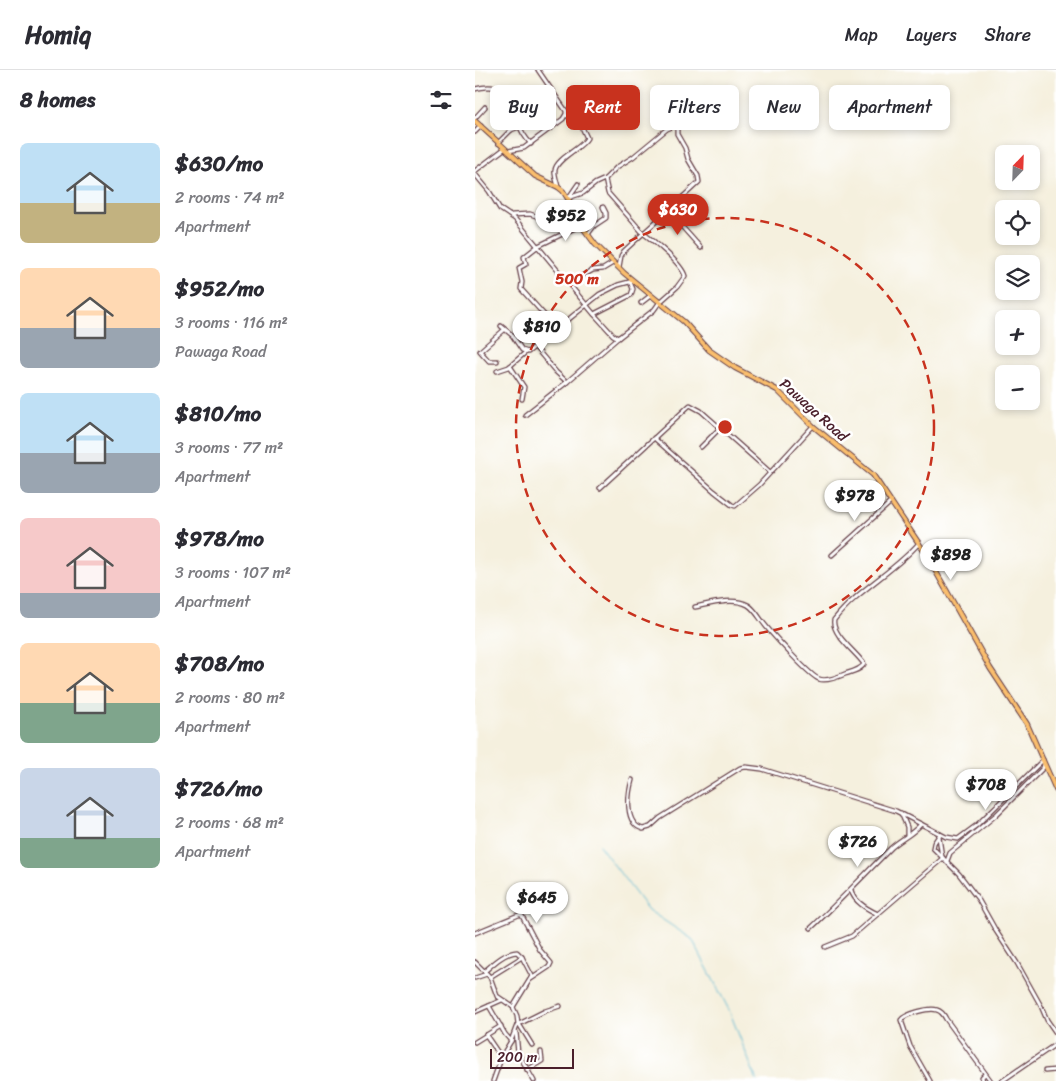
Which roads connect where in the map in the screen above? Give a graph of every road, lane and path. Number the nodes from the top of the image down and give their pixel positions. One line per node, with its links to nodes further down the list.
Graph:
1 (538, 70): 2 (street)
2 (547, 85)
3 (490, 87): 4 (street)
4 (475, 89)
5 (557, 99): 7 (street)
6 (485, 107): 9 (street)
7 (566, 111)
8 (566, 115): 18 (street)
9 (475, 119): 10 (main road, Pawaga Road)
10 (481, 126): 16 (street); 17 (main road, Pawaga Road)
11 (511, 130): 17 (street)
12 (520, 130): 18 (street)
13 (583, 130): 23 (street)
14 (666, 130): 21 (street)
15 (677, 130): 27 (street)
16 (475, 132)
17 (498, 142): 19 (main road, Pawaga Road)
18 (531, 144): 19 (street)
19 (506, 150): 20 (street); 23 (main road, Pawaga Road)
20 (475, 173): 28 (street)
21 (605, 179): 24 (street); 30 (street)
22 (578, 184): 24 (street)
23 (558, 187): 24 (main road, Pawaga Road)
24 (568, 197): 26 (main road, Pawaga Road)
25 (603, 207): 31 (street)
26 (574, 210): 28 (street); 29 (main road, Pawaga Road)
27 (668, 211): 30 (street); 33 (street)
28 (511, 215): 32 (street)
29 (581, 225): 31 (main road, Pawaga Road); 32 (street)
30 (643, 233): 35 (street); 40 (street)
31 (588, 234): 34 (main road, Pawaga Road)
32 (538, 246): 36 (street); 44 (street)
33 (701, 248)
34 (613, 263): 35 (main road, Pawaga Road); 36 (street)
35 (618, 268): 37 (main road, Pawaga Road)
36 (566, 280): 41 (street)
37 (632, 282): 38 (main road, Pawaga Road); 41 (street); 42 (street)
38 (651, 296): 39 (street); 40 (main road, Pawaga Road)
39 (641, 303)
40 (659, 303): 46 (street); 55 (main road, Pawaga Road)
41 (586, 304): 42 (street); 44 (street)
42 (594, 314): 46 (street)
43 (501, 326): 45 (street)
44 (557, 329): 47 (street)
45 (504, 330): 48 (street); 49 (street)
46 (619, 337): 52 (street)
47 (535, 347): 48 (street); 52 (street)
48 (527, 352): 50 (street)
49 (497, 361)
50 (510, 366): 51 (street); 53 (street)
51 (497, 371)
52 (567, 382): 54 (street)
53 (522, 399)
54 (525, 415)
55 (813, 426): 59 (street); 61 (main road, Pawaga Road)
56 (720, 428): 57 (street); 58 (street); 59 (street)
57 (654, 438): 59 (street); 60 (street)
58 (701, 447)
59 (770, 472)
60 (600, 488)
61 (891, 502): 62 (main road, Pawaga Road); 63 (street)
62 (919, 543): 64 (street); 65 (main road, Pawaga Road)
63 (832, 556)
64 (695, 607)
65 (1044, 762): 67 (main road, Pawaga Road); 71 (street); 73 (street)
66 (632, 780): 68 (street)
67 (1056, 790)
68 (901, 813): 69 (street); 70 (street)
69 (921, 824): 70 (street); 71 (street)
70 (907, 835): 74 (street)
71 (939, 835): 72 (street); 72 (street)
72 (942, 858): 73 (street); 75 (street)
73 (947, 862): 91 (street)
74 (851, 889): 75 (street); 76 (street)
75 (878, 914): 78 (street)
76 (811, 928)
77 (475, 933): 83 (street)
78 (825, 947)
79 (522, 957): 81 (street); 81 (street); 83 (street)
80 (475, 962): 81 (street)
81 (487, 974): 82 (street); 84 (street)
82 (475, 978)
83 (531, 978): 87 (street)
84 (503, 999): 85 (street); 87 (street)
85 (489, 1006): 88 (street); 89 (street)
86 (560, 1006): 90 (street)
87 (513, 1007): 90 (street)
88 (475, 1012)
89 (501, 1026): 92 (street); 93 (street)
90 (518, 1026): 93 (street); 96 (street); 99 (street)
91 (1056, 1033)
92 (486, 1035): 94 (street); 98 (street)
93 (511, 1041): 98 (street)
94 (475, 1042)
95 (1056, 1044): 108 (street)
96 (532, 1045)
97 (541, 1052): 99 (street)
98 (501, 1057): 103 (street)
99 (527, 1070): 104 (street)
100 (1056, 1070): 101 (street)
101 (1045, 1071)
102 (985, 1074): 105 (street); 106 (street); 107 (street)
103 (493, 1081)
104 (534, 1081)
105 (930, 1081)
106 (983, 1081)
107 (991, 1081)
108 (1003, 1081)

